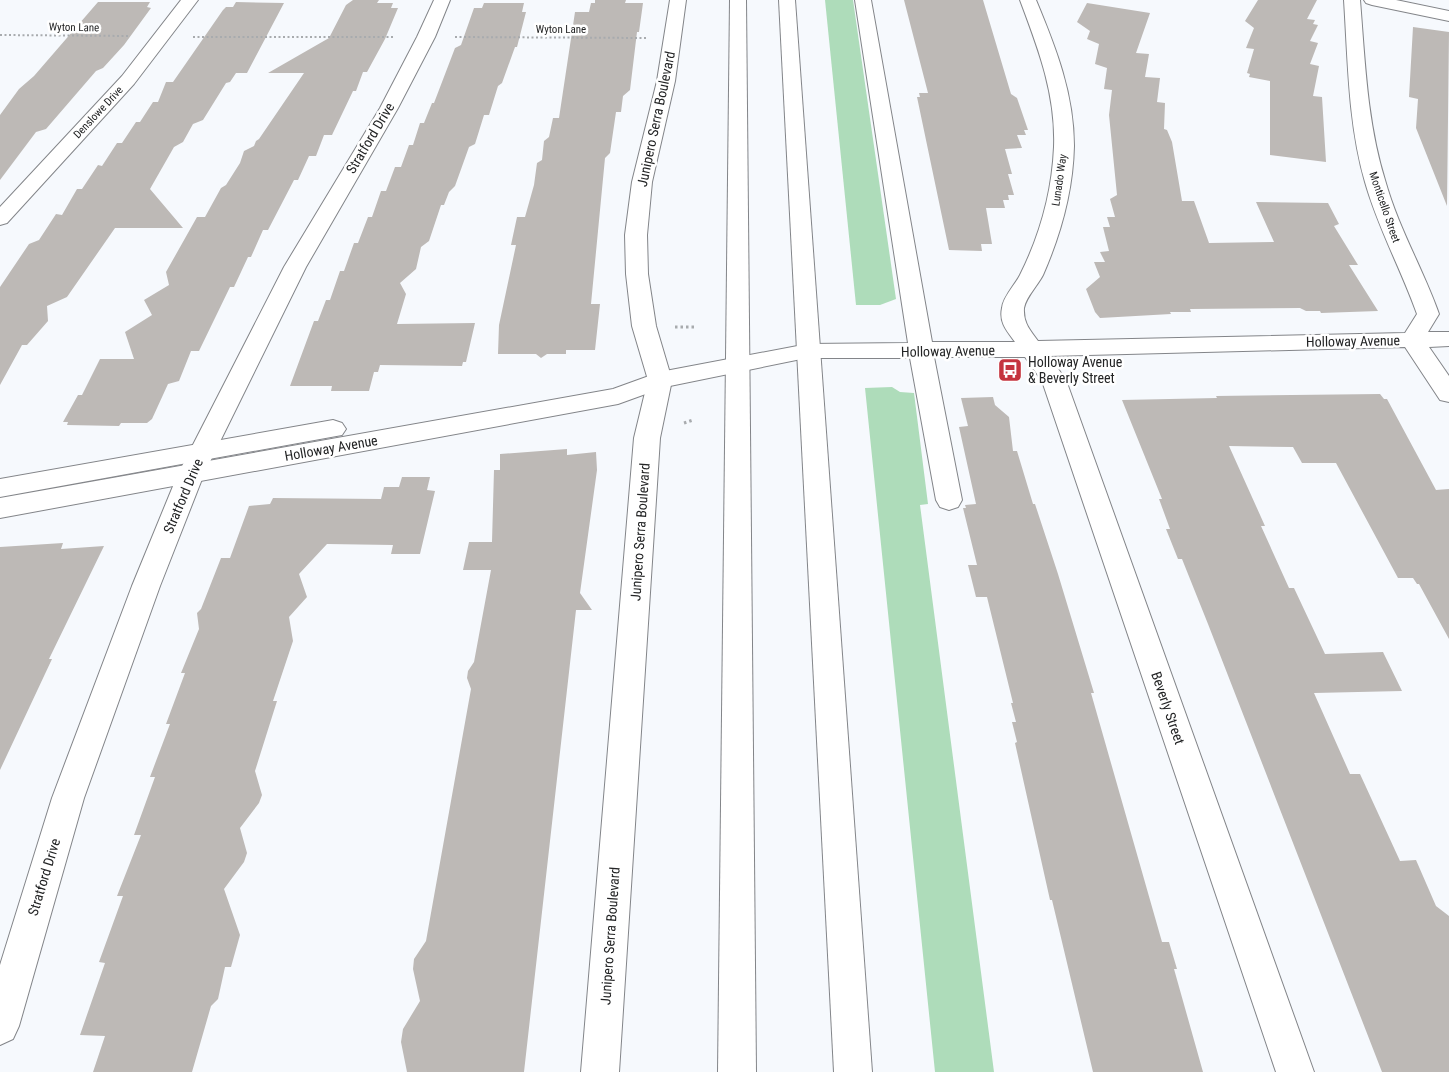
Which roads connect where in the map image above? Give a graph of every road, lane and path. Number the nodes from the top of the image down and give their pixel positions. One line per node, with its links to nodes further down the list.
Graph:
1 (190, 0): 17 (street, Denslowe Drive)
2 (442, 0): 28 (street, Stratford Drive)
3 (678, 0): 16 (street, Junipero Serra Boulevard)
4 (738, 0): 25 (street)
5 (787, 0): 24 (street)
6 (864, 0): 22 (street)
7 (1028, 0): 23 (street, Lunado Way)
8 (1352, 0): 21 (street, Monticello Street)
9 (1372, 0): 10 (street)
10 (1449, 16)
11 (0, 35): 12 (path, Wyton Lane)
12 (138, 36)
13 (184, 37): 14 (path)
14 (398, 37)
15 (446, 37): 16 (path, Wyton Lane)
16 (672, 37): 26 (street, Junipero Serra Boulevard)
17 (0, 219)
18 (666, 327): 19 (path)
19 (696, 327)
20 (1449, 339): 21 (street, Holloway Avenue)
21 (1412, 340): 23 (street, Holloway Avenue); 27 (street)
22 (921, 350): 23 (street, Holloway Avenue); 24 (street, Holloway Avenue); 30 (street)
23 (1033, 350): 36 (street, Beverly Street)
24 (808, 351): 25 (street, Holloway Avenue); 35 (street)
25 (738, 364): 26 (street, Holloway Avenue); 34 (street)
26 (660, 380): 28 (street, Holloway Avenue); 33 (street, Junipero Serra Boulevard)
27 (1449, 394)
28 (196, 463): 29 (street, Holloway Avenue); 31 (street, Holloway Avenue); 32 (street, Stratford Drive)
29 (0, 488)
30 (950, 500)
31 (0, 508)
32 (0, 1026)
33 (600, 1072)
34 (737, 1072)
35 (853, 1072)
36 (1295, 1072)

